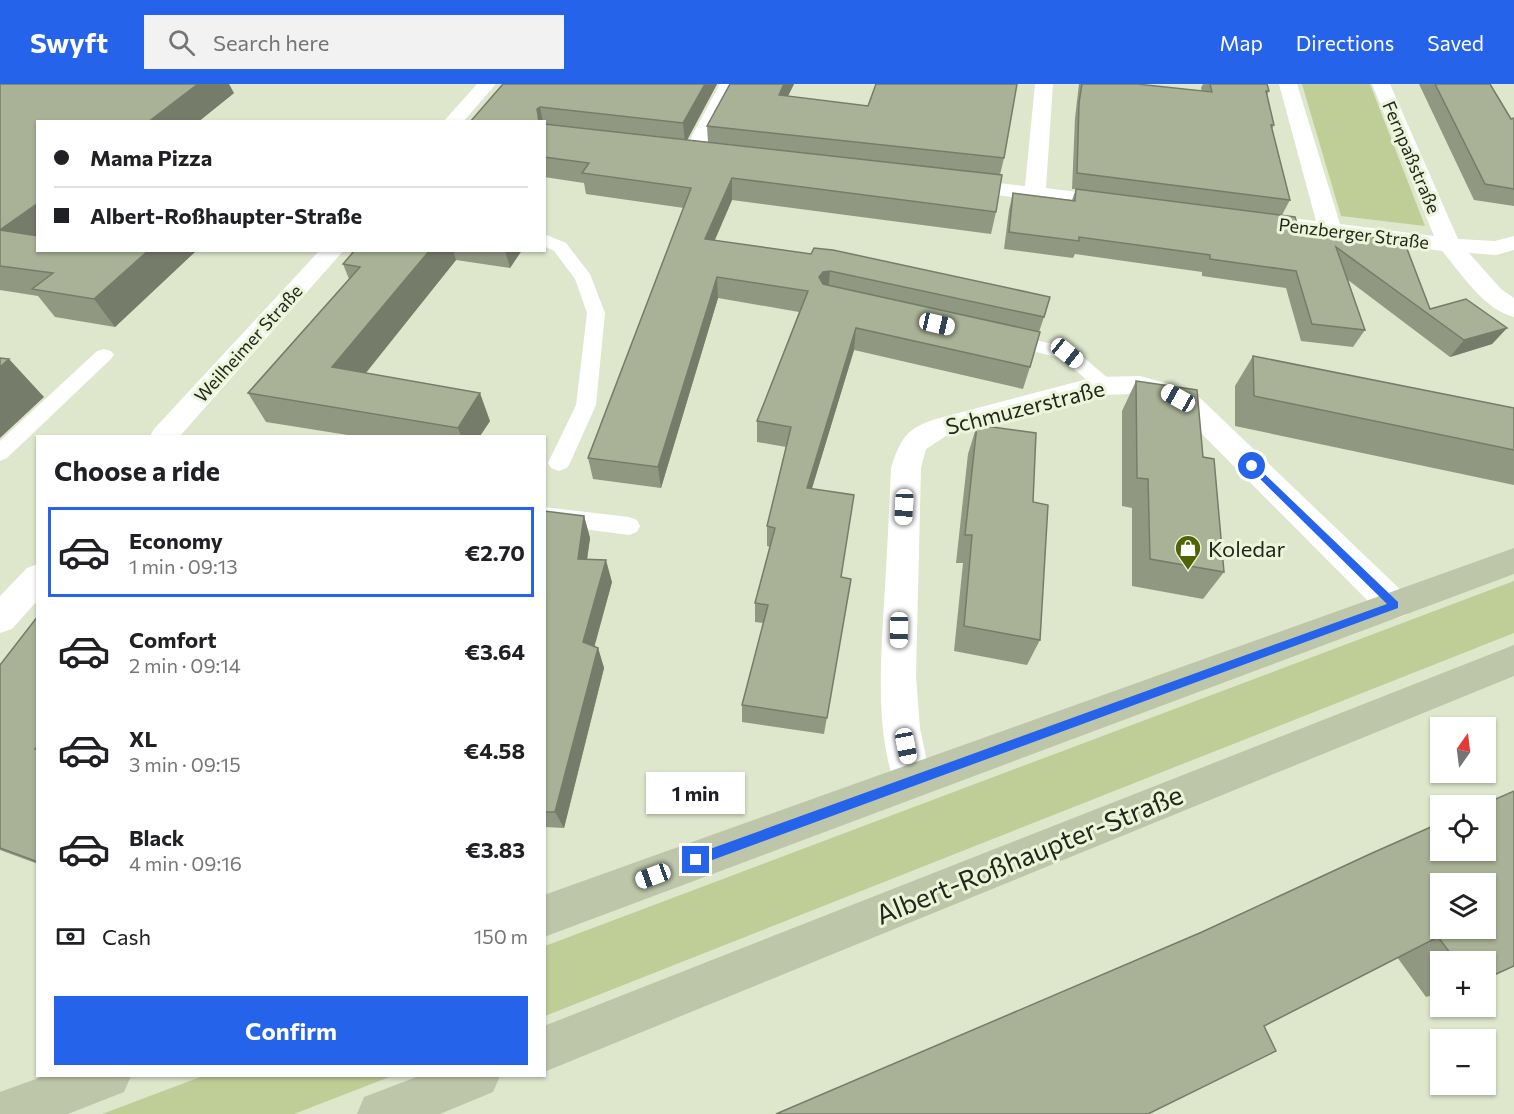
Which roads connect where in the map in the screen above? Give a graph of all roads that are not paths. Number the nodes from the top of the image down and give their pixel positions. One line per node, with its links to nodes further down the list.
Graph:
1 (487, 84): 6 (street)
2 (729, 84): 8 (street)
3 (1044, 84): 11 (street)
4 (1288, 84): 14 (street)
5 (1381, 84): 17 (street, Fernpaßstraße)
6 (454, 120)
7 (669, 151): 8 (street)
8 (692, 154): 9 (street)
9 (716, 156)
10 (940, 182): 11 (street)
11 (1035, 193): 12 (street)
12 (1141, 206)
13 (1235, 218): 14 (street, Penzberger Straße)
14 (1330, 230): 17 (street, Penzberger Straße)
15 (546, 240): 25 (lane)
16 (1514, 243): 17 (street, Penzberger Straße)
17 (1449, 244): 19 (street, Fernpaßstraße)
18 (331, 252): 23 (street, Weilheimer Straße)
19 (1514, 309)
20 (987, 336): 22 (lane)
21 (104, 355): 24 (lane)
22 (1107, 386): 30 (street, Schmuzerstraße); 33 (street, Schmuzerstraße)
23 (165, 435)
24 (0, 453)
25 (559, 463)
26 (546, 515): 27 (lane)
27 (629, 526)
28 (1514, 561): 30 (main road)
29 (36, 579): 31 (street)
30 (1394, 605): 33 (main road)
31 (0, 619)
32 (1514, 660): 35 (main road, Albert-Roßhaupter-Straße)
33 (912, 781): 34 (main road)
34 (546, 915)
35 (546, 1047)
36 (105, 1077): 38 (main road)
37 (474, 1077): 39 (main road)
38 (3, 1114)
39 (381, 1114)

